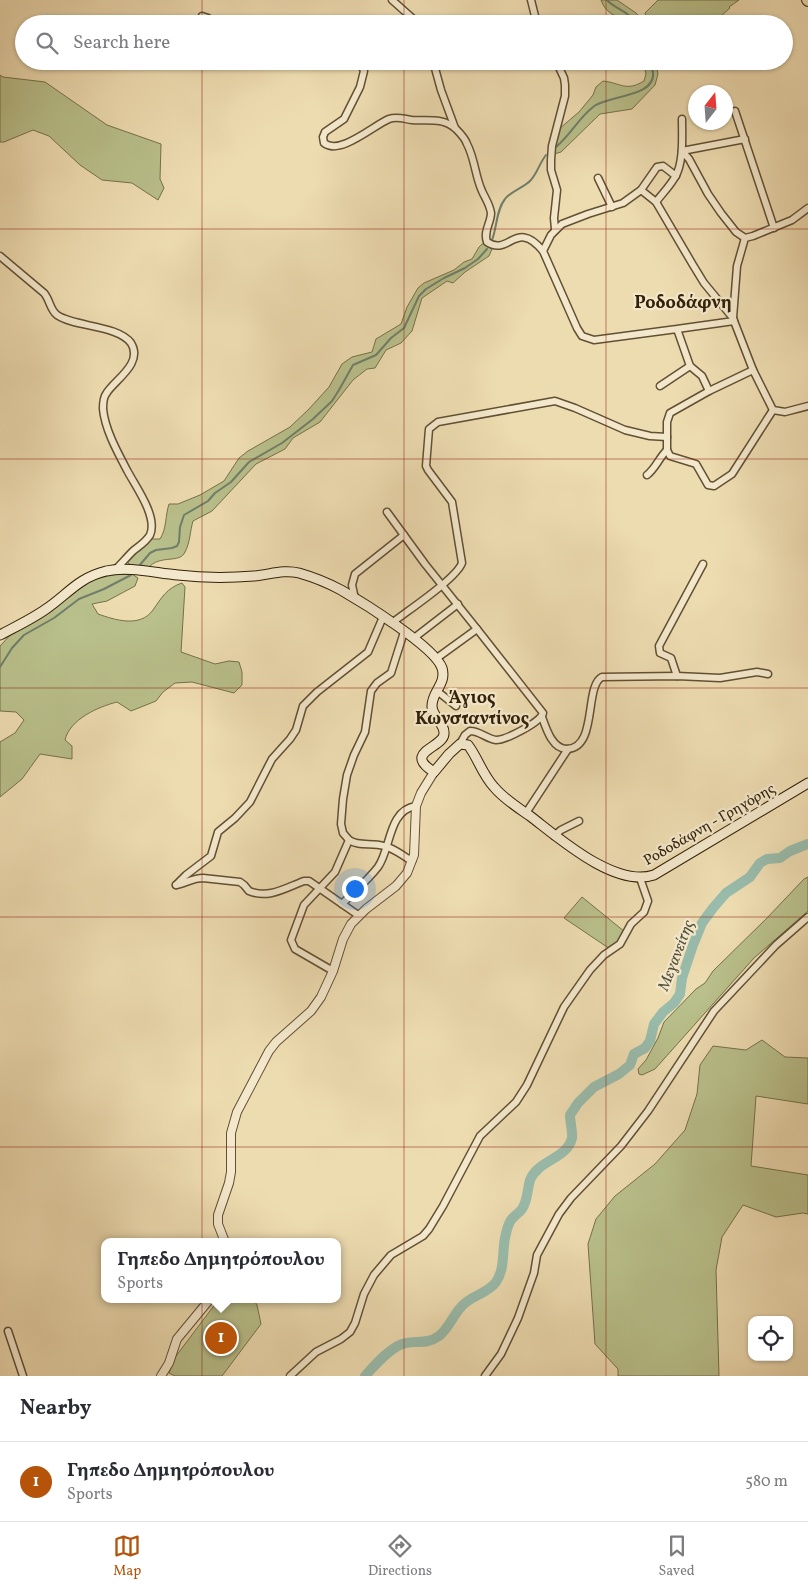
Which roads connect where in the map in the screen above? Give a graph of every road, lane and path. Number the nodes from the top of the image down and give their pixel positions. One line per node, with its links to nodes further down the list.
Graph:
1 (392, 0): 3 (street)
2 (531, 0): 4 (street)
3 (409, 15)
4 (535, 15)
5 (364, 70): 10 (street)
6 (435, 70): 10 (street)
7 (560, 70): 20 (street)
8 (736, 111): 11 (street)
9 (682, 119): 12 (street)
10 (456, 129): 22 (street)
11 (745, 139): 12 (street); 19 (street)
12 (682, 151): 13 (street); 21 (street)
13 (676, 176): 15 (street); 16 (street)
14 (598, 178): 17 (street)
15 (642, 190): 16 (street); 17 (street)
16 (656, 202): 24 (street)
17 (612, 206): 20 (street)
18 (808, 208): 19 (street)
19 (774, 228): 21 (street)
20 (555, 229): 22 (street)
21 (745, 238): 24 (street)
22 (543, 251): 25 (street)
23 (0, 256): 38 (street)
24 (734, 320): 25 (street); 27 (street)
25 (677, 329): 26 (street)
26 (690, 366): 28 (street); 29 (street)
27 (753, 370): 29 (street); 31 (street)
28 (660, 386)
29 (709, 391): 32 (street)
30 (808, 406): 31 (street)
31 (773, 410): 33 (street)
32 (667, 437): 33 (street); 39 (street)
33 (667, 450): 34 (street)
34 (647, 475)
35 (387, 512): 36 (street)
36 (404, 535): 39 (street); 40 (street)
37 (703, 564): 50 (street)
38 (115, 570): 40 (main road); 46 (main road)
39 (442, 584): 41 (street); 43 (street)
40 (355, 599): 42 (main road)
41 (458, 604): 44 (street); 47 (street)
42 (383, 617): 43 (main road); 66 (street)
43 (392, 623): 45 (main road)
44 (477, 629): 48 (street); 53 (street)
45 (404, 632): 47 (main road); 62 (street)
46 (0, 635)
47 (414, 638): 48 (main road)
48 (437, 658): 51 (main road)
49 (768, 674): 50 (street)
50 (677, 676): 55 (street)
51 (437, 691): 52 (street); 56 (main road)
52 (456, 706)
53 (542, 717): 54 (street); 55 (street)
54 (460, 744): 56 (main road); 59 (main road, Ροδοδάφνη - Γρηγόρης)
55 (568, 749): 59 (street)
56 (434, 772): 58 (street)
57 (808, 783): 65 (main road, Ροδοδάφνη - Γρηγόρης)
58 (416, 806): 63 (street); 64 (street)
59 (526, 813): 61 (main road, Ροδοδάφνη - Γρηγόρης)
60 (579, 821): 61 (street)
61 (554, 836): 65 (main road, Ροδοδάφνη - Γρηγόρης)
62 (349, 840): 63 (street); 66 (street)
63 (386, 846): 64 (street); 67 (street)
64 (412, 861): 68 (street)
65 (640, 878): 76 (street)
66 (320, 888): 67 (street); 70 (street)
67 (342, 904): 68 (street)
68 (358, 915): 70 (street)
69 (808, 917): 77 (street)
70 (333, 971): 71 (street)
71 (224, 1238)
72 (207, 1303): 75 (street)
73 (8, 1331): 74 (street)
74 (23, 1376)
75 (161, 1376)
76 (290, 1376)
77 (485, 1376)

